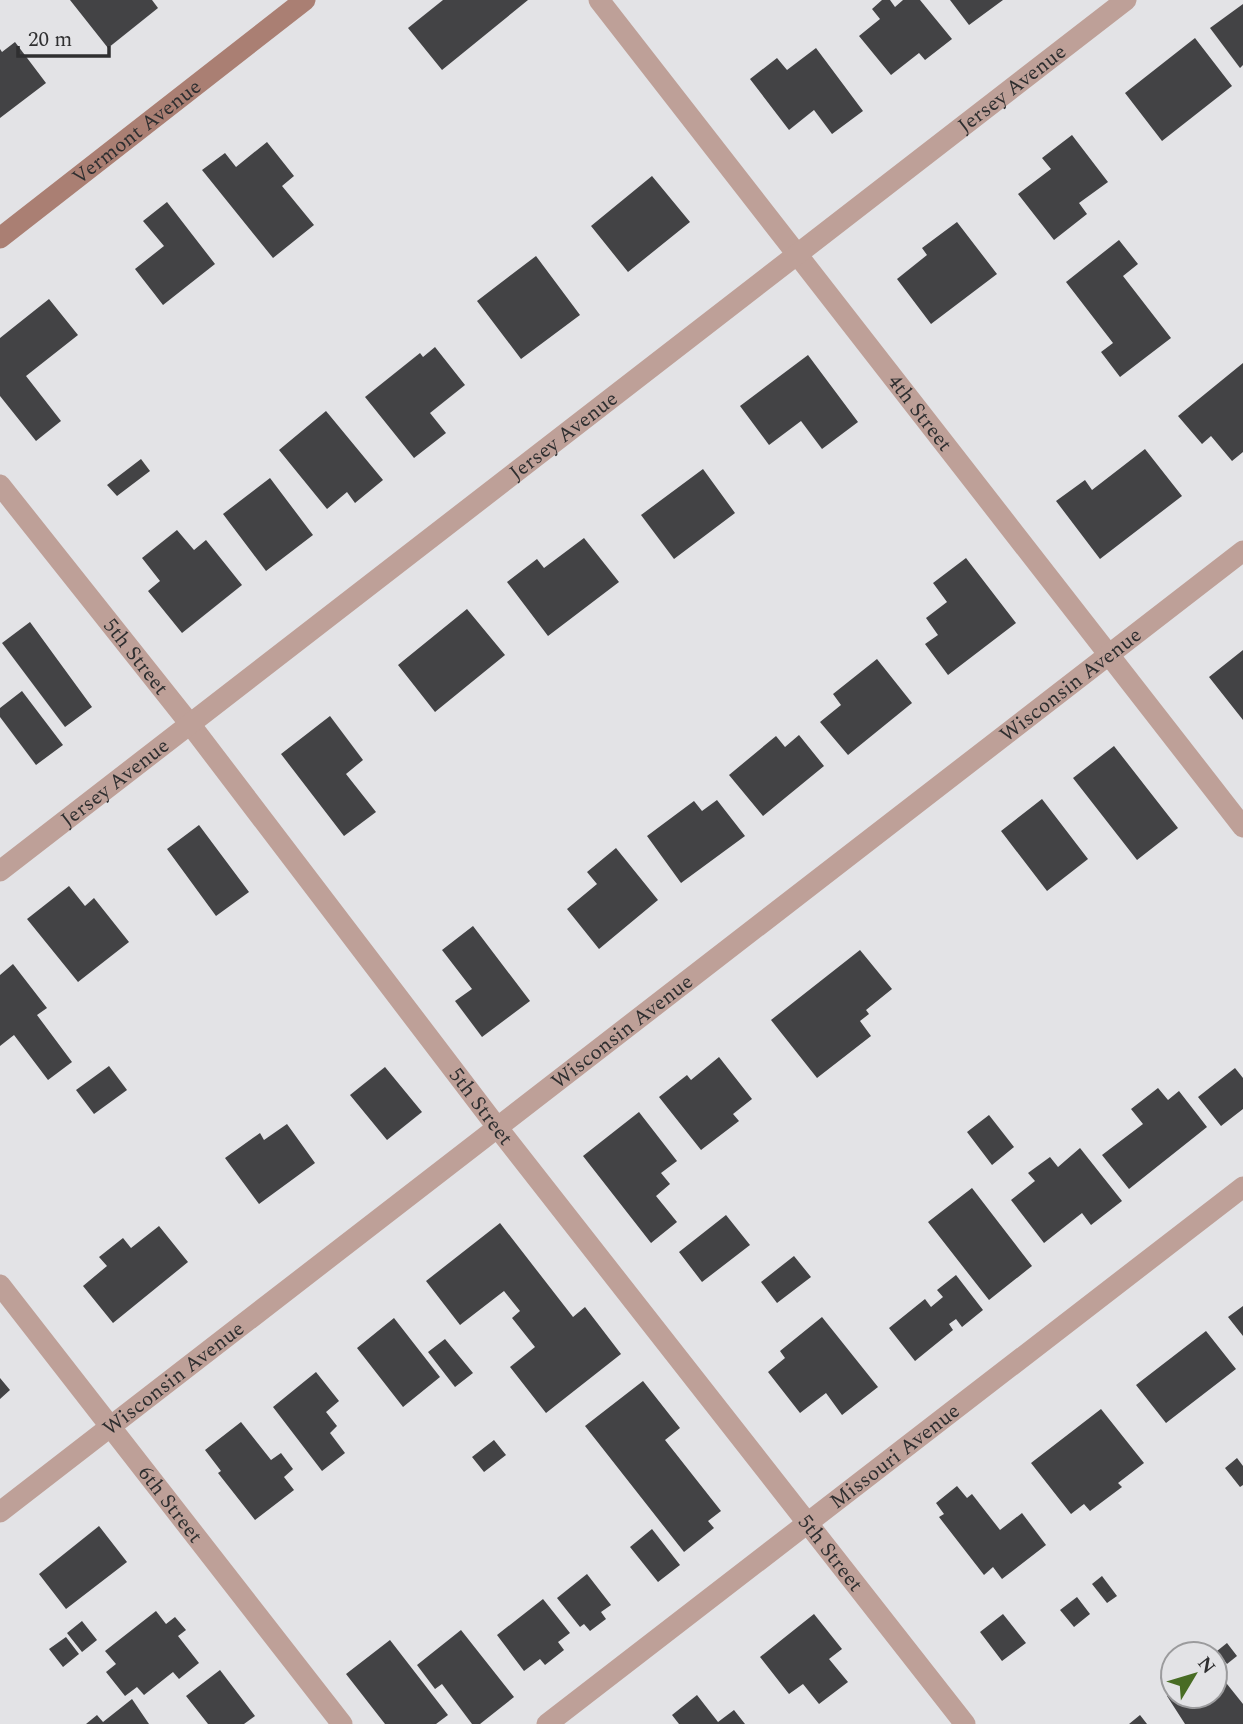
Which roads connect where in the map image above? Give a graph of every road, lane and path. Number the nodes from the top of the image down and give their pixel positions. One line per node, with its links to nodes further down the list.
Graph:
1 (305, 0): 4 (street, Vermont Avenue)
2 (599, 0): 5 (street, 4th Street)
3 (1126, 0): 5 (street, Jersey Avenue)
4 (0, 238)
5 (798, 256): 8 (street, 4th Street); 9 (street, Jersey Avenue)
6 (0, 485): 9 (street, 5th Street)
7 (1243, 551): 8 (street, Wisconsin Avenue)
8 (1110, 655): 10 (street, 4th Street); 12 (street, Wisconsin Avenue)
9 (190, 724): 11 (street, Jersey Avenue); 12 (street, 5th Street)
10 (1243, 827)
11 (0, 872)
12 (497, 1127): 15 (street, Wisconsin Avenue); 17 (street, 5th Street)
13 (1243, 1187): 17 (street, Missouri Avenue)
14 (0, 1285): 15 (street, 6th Street)
15 (110, 1425): 16 (street, Wisconsin Avenue); 18 (street, 6th Street)
16 (0, 1512)
17 (806, 1523): 19 (street, Missouri Avenue); 20 (street, 5th Street)
18 (342, 1724)
19 (547, 1724)
20 (965, 1724)

